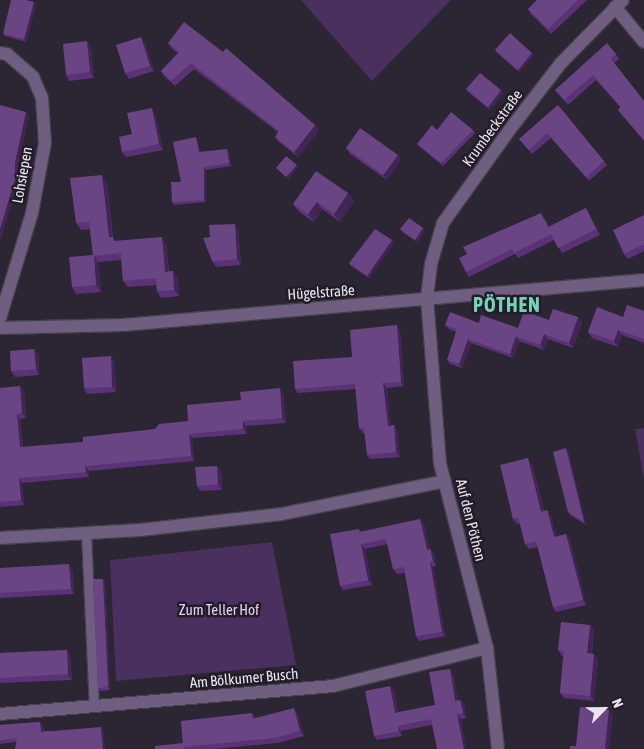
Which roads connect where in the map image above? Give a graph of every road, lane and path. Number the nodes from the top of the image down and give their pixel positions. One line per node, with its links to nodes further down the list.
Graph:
1 (619, 4): 2 (street); 5 (street, Krumbeckstraße)
2 (644, 42)
3 (0, 53): 6 (street, Lohsiepen)
4 (644, 280): 5 (street, Hügelstraße)
5 (427, 297): 7 (street, Hügelstraße); 8 (street, Auf den Pöthen)
6 (0, 318)
7 (0, 328)
8 (444, 481): 9 (street); 11 (street, Auf den Pöthen)
9 (86, 533): 10 (street); 12 (lane)
10 (0, 538)
11 (488, 648): 12 (street, Am Bölkumer Busch); 14 (street, Auf den Pöthen)
12 (94, 706): 13 (street, Am Bölkumer Busch)
13 (0, 714)
14 (498, 749)

